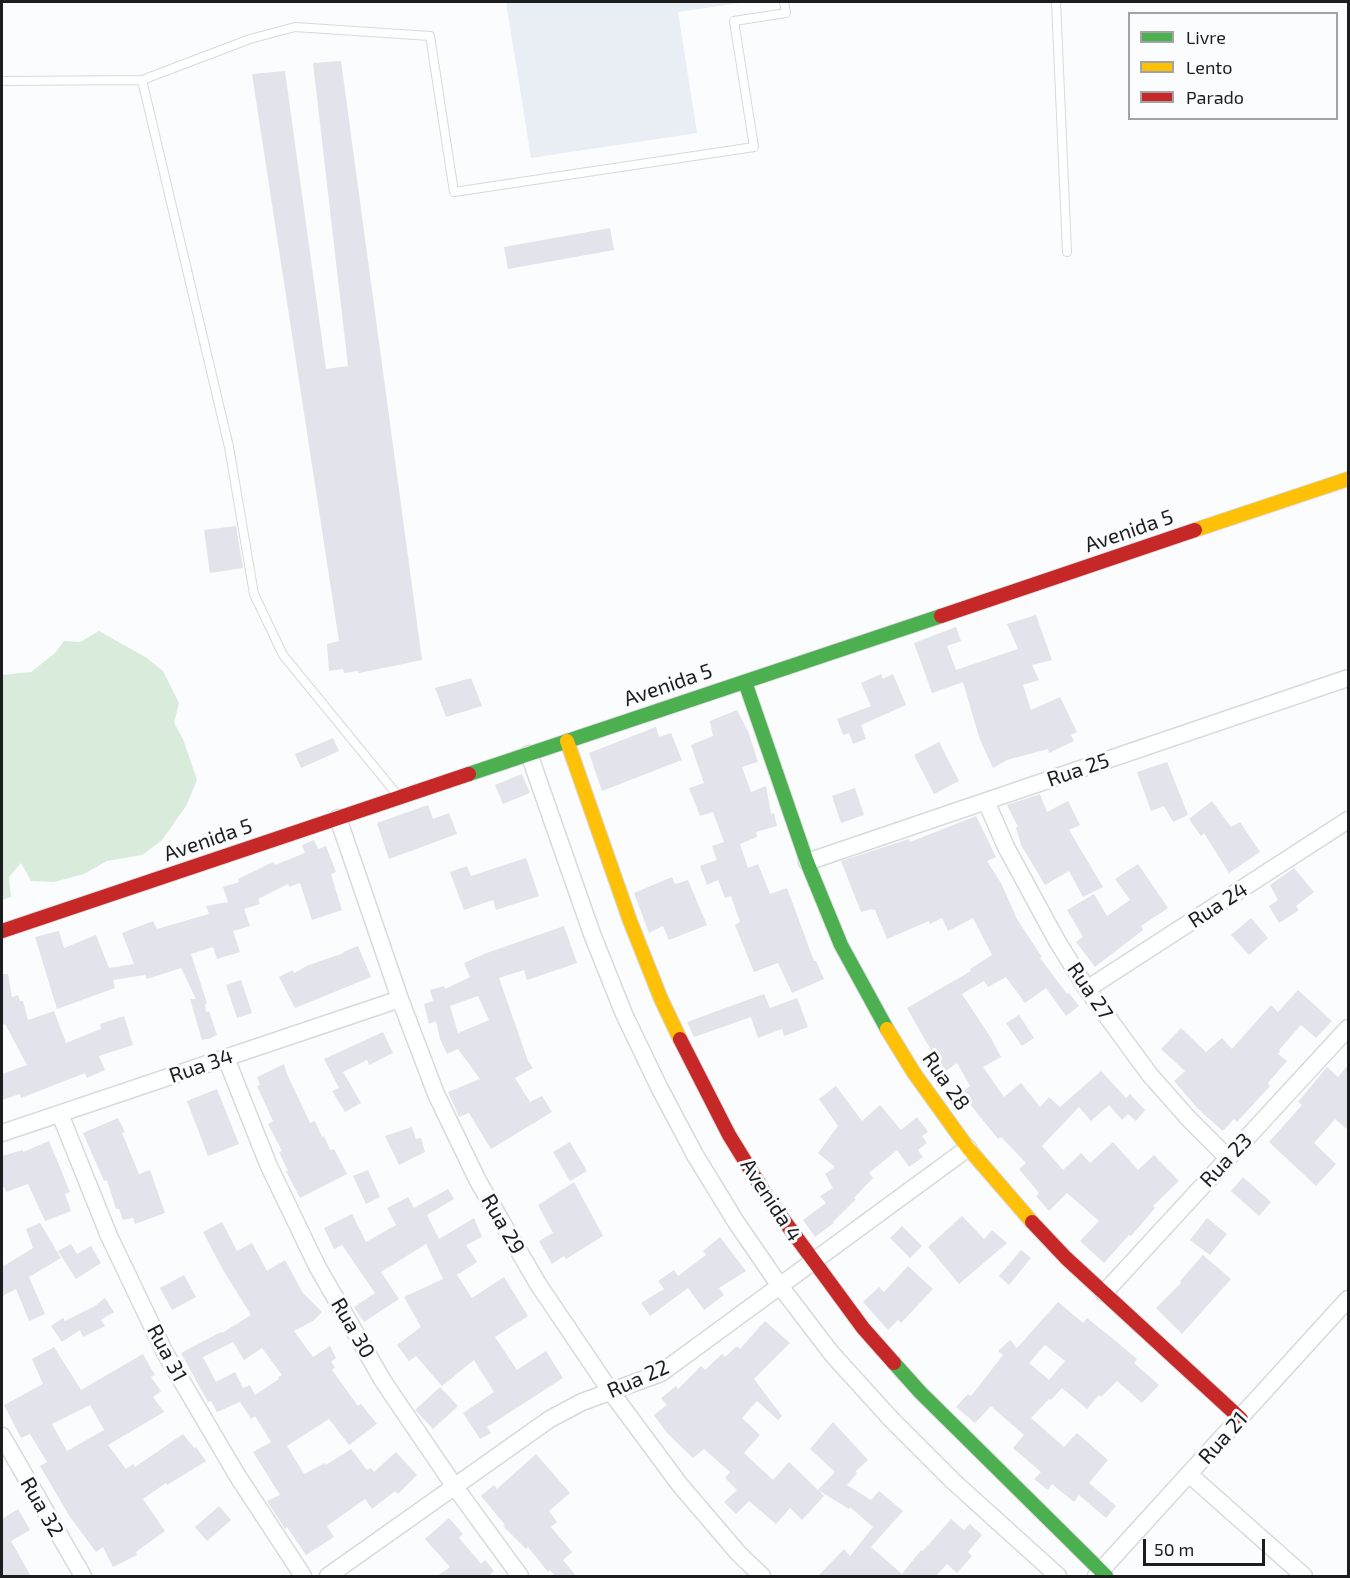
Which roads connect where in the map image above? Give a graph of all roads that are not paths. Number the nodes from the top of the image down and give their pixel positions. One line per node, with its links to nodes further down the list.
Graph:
1 (784, 2): 3 (lane)
2 (1056, 2): 5 (lane)
3 (142, 80): 4 (lane); 11 (lane)
4 (2, 81)
5 (1067, 252)
6 (1348, 479): 8 (street, Avenida 5)
7 (1348, 678): 12 (street, Rua 25)
8 (745, 682): 9 (street, Avenida 5); 15 (street, Rua 28)
9 (567, 741): 10 (street, Avenida 5); 25 (street, Avenida 4)
10 (529, 754): 11 (street, Avenida 5); 26 (street, Avenida 4)
11 (400, 798): 13 (street, Avenida 5)
12 (986, 801): 15 (street, Rua 25); 17 (street, Rua 27)
13 (338, 818): 16 (street, Avenida 5); 18 (street, Rua 29)
14 (1348, 820): 17 (street, Rua 24)
15 (807, 861): 23 (street, Rua 28)
16 (2, 931)
17 (1087, 989): 24 (street, Rua 27)
18 (400, 999): 20 (street, Rua 34); 29 (street, Rua 29)
19 (1348, 1028): 24 (street, Rua 23)
20 (226, 1058): 21 (street, Rua 34); 33 (street, Rua 30)
21 (60, 1114): 22 (street, Rua 34); 36 (street, Rua 31)
22 (2, 1133)
23 (968, 1148): 25 (street, Rua 22); 27 (street, Rua 28)
24 (1228, 1158): 27 (street, Rua 23)
25 (812, 1262): 26 (street, Rua 22); 34 (street, Avenida 4)
26 (780, 1286): 29 (street, Rua 22); 40 (street, Avenida 4)
27 (1104, 1293): 30 (street, Rua 28)
28 (1348, 1299): 30 (street, Rua 21)
29 (611, 1392): 33 (street, Rua 22); 39 (street, Rua 29)
30 (1241, 1419): 32 (street, Rua 21)
31 (2, 1436): 35 (street, Rua 32)
32 (1190, 1475): 34 (street, Rua 21); 41 (street)
33 (454, 1487): 37 (street, Rua 22); 38 (street, Rua 30)
34 (1101, 1575)
35 (83, 1576)
36 (303, 1576)
37 (328, 1576)
38 (520, 1576)
39 (762, 1576)
40 (1058, 1576)
41 (1304, 1576)

